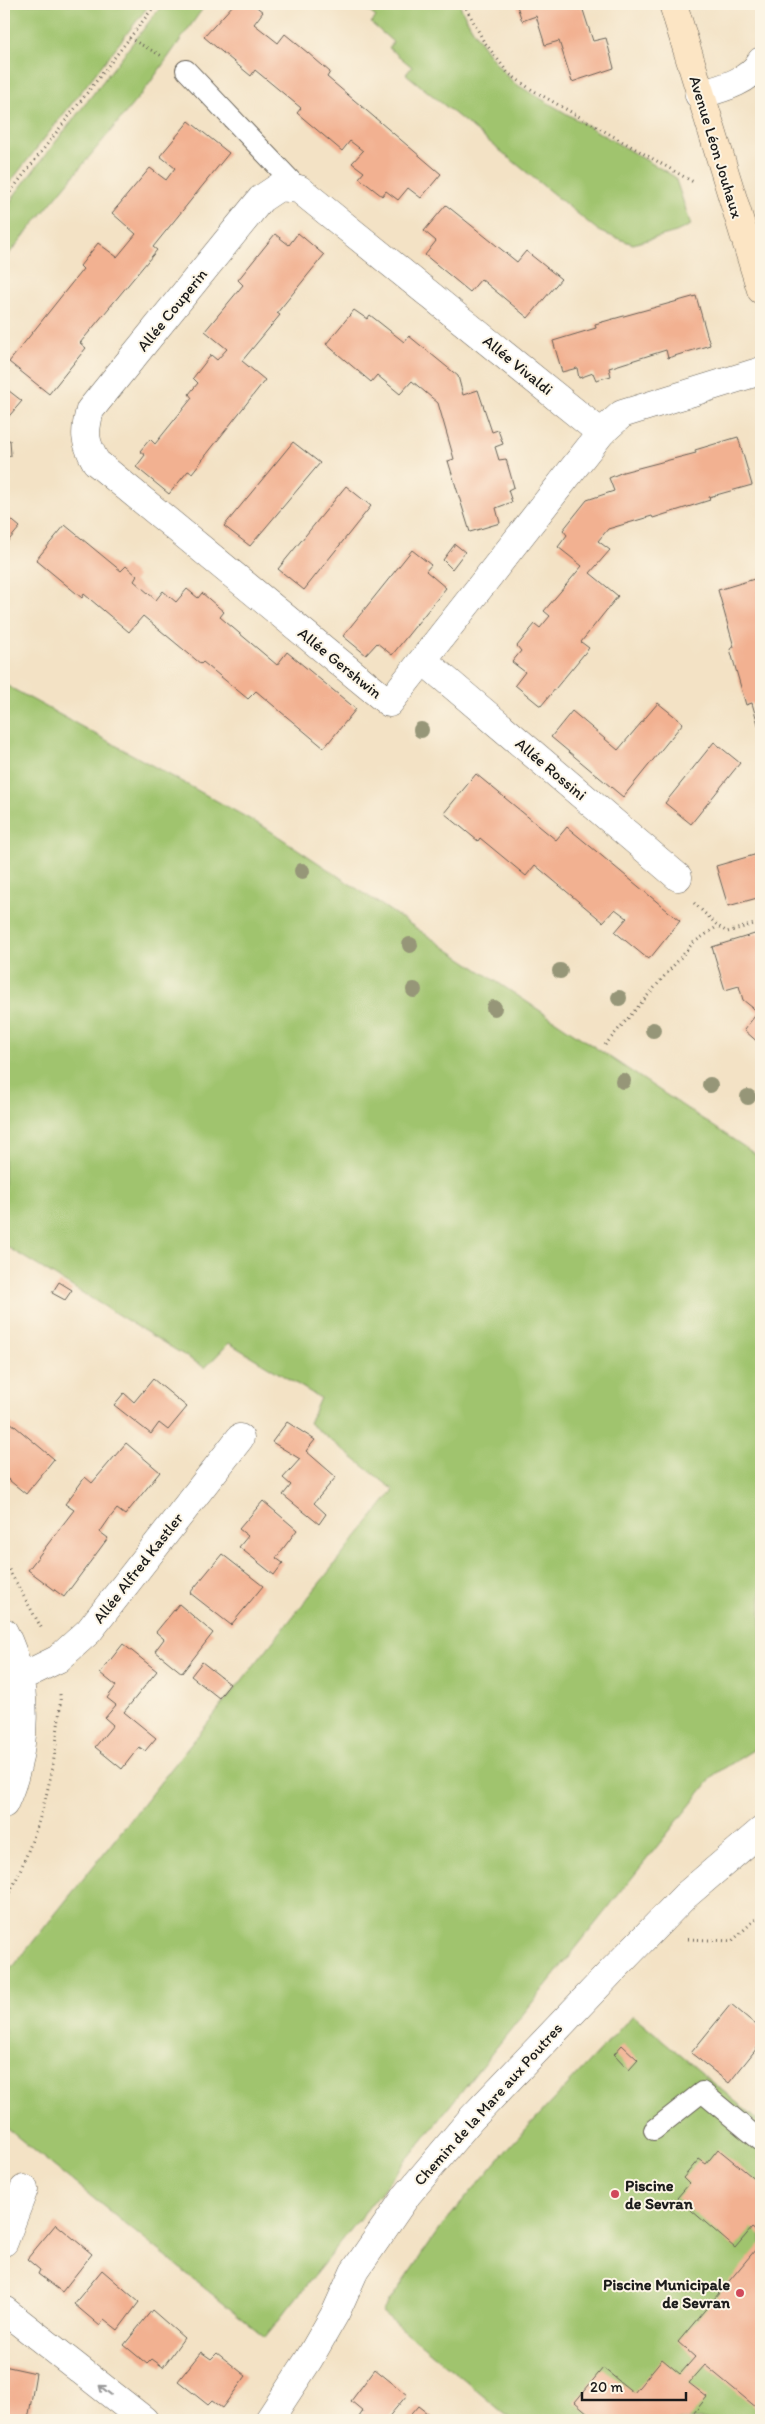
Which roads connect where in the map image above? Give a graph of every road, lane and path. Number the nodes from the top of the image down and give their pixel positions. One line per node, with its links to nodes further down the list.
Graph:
1 (156, 4): 4 (path)
2 (464, 4): 10 (path)
3 (673, 4): 7 (street, Avenue Léon Jouhaux)
4 (129, 38): 6 (path); 9 (path)
5 (761, 61): 7 (street)
6 (186, 70): 8 (lane)
7 (700, 95): 10 (street, Avenue Léon Jouhaux)
8 (299, 189): 13 (street, Allée Vivaldi); 14 (street, Allée Couperin)
9 (4, 200)
10 (734, 206): 11 (street, Avenue Léon Jouhaux)
11 (761, 290)
12 (761, 371): 13 (street)
13 (601, 432): 15 (street, Allée Gershwin)
14 (96, 462): 15 (street, Allée Gershwin)
15 (424, 661): 16 (street, Allée Rossini)
16 (678, 876): 18 (path)
17 (761, 922): 18 (path)
18 (718, 926): 19 (path)
19 (605, 1045)
20 (240, 1438): 22 (street, Allée Alfred Kastler)
21 (4, 1632): 22 (street)
22 (20, 1678): 23 (street)
23 (4, 1804)
24 (761, 1831): 32 (street, Chemin de la Mare aux Poutres)
25 (761, 1914): 26 (path)
26 (684, 1939)
27 (654, 2130): 28 (lane)
28 (761, 2141)
29 (24, 2189): 30 (street)
30 (4, 2242)
31 (4, 2310): 33 (street, one-way to 31)
32 (275, 2418)
33 (144, 2420)

